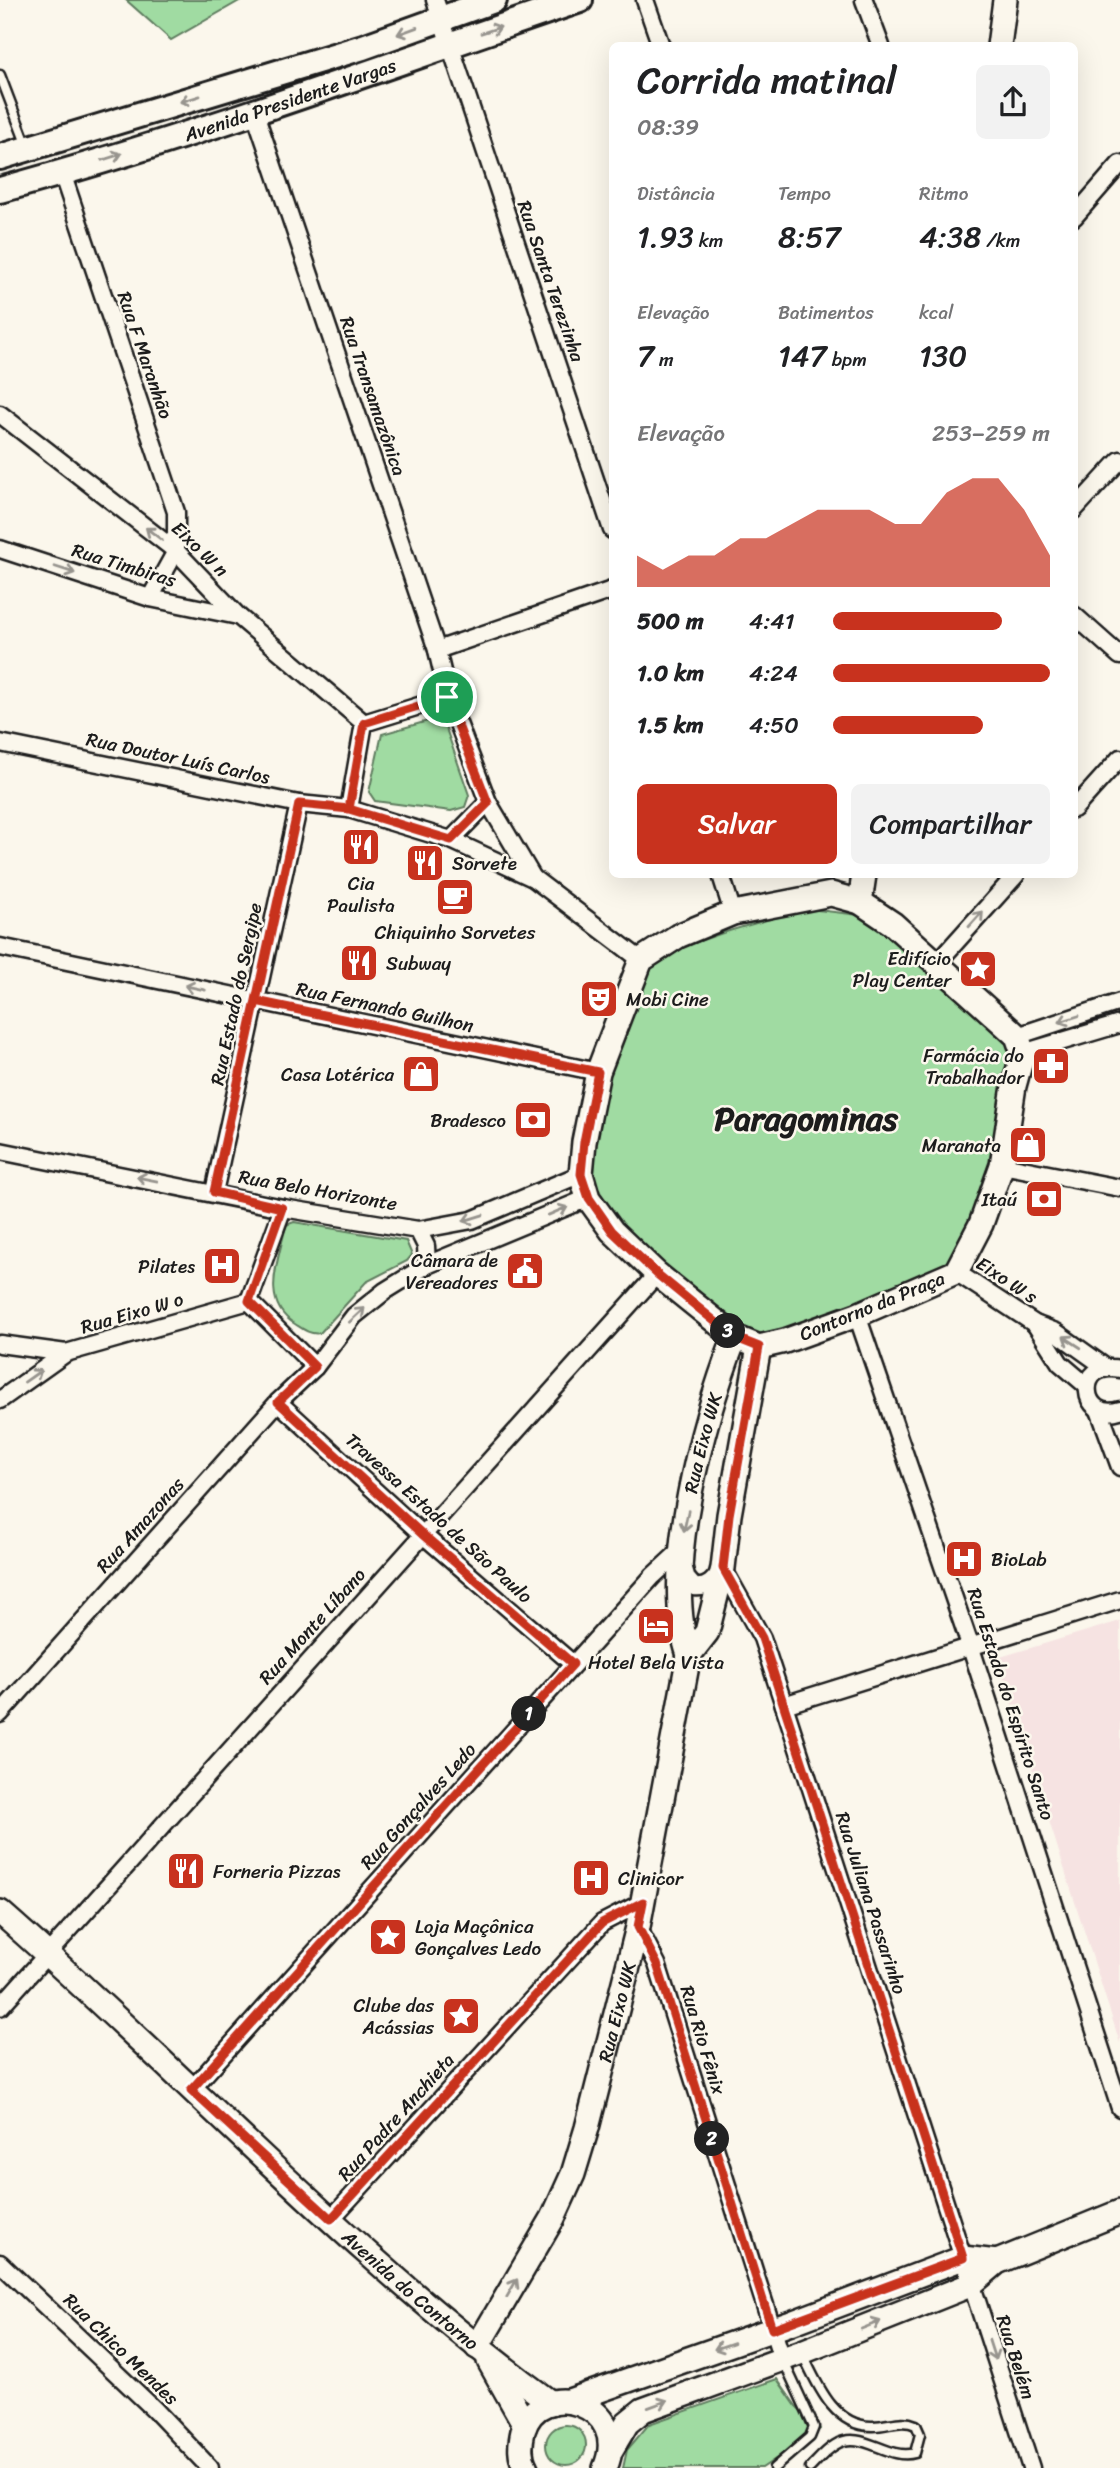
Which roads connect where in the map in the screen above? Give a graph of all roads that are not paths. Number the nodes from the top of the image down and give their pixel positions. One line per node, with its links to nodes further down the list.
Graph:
1 (494, 0): 6 (main road, Avenida Presidente Vargas)
2 (580, 0): 10 (main road, Avenida Presidente Vargas, one-way to 2)
3 (645, 0): 7 (street)
4 (863, 0): 8 (street)
5 (1005, 0): 9 (street)
6 (439, 9): 10 (street, Rua Santa Terezinha); 13 (main road, Avenida Presidente Vargas, one-way to 13)
7 (660, 42)
8 (879, 42)
9 (1000, 42)
10 (449, 44): 12 (main road, Avenida Presidente Vargas); 22 (street, Rua Santa Terezinha)
11 (0, 75): 13 (lane)
12 (254, 110): 16 (main road, Avenida Presidente Vargas, one-way to 12); 29 (street, Rua Transamazônica)
13 (28, 148): 14 (main road, Avenida Presidente Vargas)
14 (0, 157)
15 (1120, 164): 18 (street)
16 (62, 173): 17 (main road, Avenida Presidente Vargas); 24 (street, Rua F Maranhão)
17 (0, 190)
18 (1078, 212)
19 (0, 414): 24 (street, Eixo W n, one-way to 19)
20 (1120, 460): 21 (street)
21 (1078, 506)
22 (609, 521)
23 (0, 549): 26 (street, Rua Timbiras, one-way to 26)
24 (176, 551): 26 (street); 27 (street, Eixo W n)
25 (609, 591): 29 (street)
26 (150, 598): 27 (street, Rua Timbiras)
27 (237, 616): 32 (street, Eixo W n)
28 (1078, 619): 30 (street)
29 (437, 650): 31 (street, Rua Transamazônica)
30 (1120, 656)
31 (447, 697): 32 (street); 35 (street, Rua Transamazônica)
32 (364, 723): 38 (street)
33 (0, 743): 36 (street, Rua Doutor Luís Carlos)
34 (1120, 758): 37 (street)
35 (488, 803): 39 (street); 40 (street, Rua Transamazônica)
36 (299, 804): 38 (street, Rua Doutor Luís Carlos); 50 (street, Rua Estado do Sergipe)
37 (1078, 805)
38 (349, 809): 39 (street, Rua Doutor Luís Carlos)
39 (451, 840): 40 (street, Rua Doutor Luís Carlos)
40 (533, 877): 48 (street)
41 (722, 878): 46 (street)
42 (864, 878): 45 (street)
43 (1013, 878): 49 (street, one-way to 43)
44 (833, 885): 45 (street); 46 (street)
45 (860, 902): 49 (street)
46 (733, 913): 48 (street)
47 (0, 947): 50 (street, Rua Fernando Guilhon, one-way to 47)
48 (641, 960): 54 (street)
49 (937, 963): 53 (street)
50 (256, 1001): 54 (street, Rua Fernando Guilhon); 59 (street, Rua Estado do Sergipe)
51 (1120, 1002): 53 (street, one-way to 53)
52 (1120, 1024): 53 (street)
53 (1020, 1044): 56 (street, Contorno da Praça)
54 (598, 1072): 57 (street)
55 (0, 1150): 59 (street, Rua Belo Horizonte, one-way to 55)
56 (1002, 1166): 58 (street); 64 (street, Contorno da Praça)
57 (581, 1174): 60 (street); 62 (street, Rua Belo Horizonte, one-way to 62)
58 (1120, 1188)
59 (214, 1192): 61 (street, Rua Belo Horizonte)
60 (589, 1198): 63 (street, Rua Amazonas, one-way to 60); 65 (street)
61 (282, 1208): 62 (street, Rua Belo Horizonte); 66 (street)
62 (418, 1230): 63 (street)
63 (427, 1265): 73 (street, Rua Amazonas, one-way to 63)
64 (956, 1272): 67 (street, Contorno da Praça); 68 (street, Eixo W s)
65 (657, 1274): 69 (street); 81 (street, Rua Monte Líbano)
66 (249, 1301): 72 (street, Rua Eixo W o); 73 (street)
67 (857, 1315): 71 (street, Contorno da Praça); 85 (street, Rua Estado do Espírito Santo)
68 (1035, 1324): 74 (street, Eixo W s, one-way to 68); 75 (street, Eixo W s)
69 (734, 1337): 71 (street); 82 (street, Rua Eixo WK, one-way to 82)
70 (0, 1344): 72 (street)
71 (759, 1347): 83 (street)
72 (66, 1353): 76 (street, one-way to 72)
73 (315, 1367): 77 (street, Rua Amazonas)
74 (1113, 1368): 75 (street, Eixo W s)
75 (1087, 1386): 78 (street, Eixo W s)
76 (0, 1400)
77 (278, 1402): 81 (street, Travessa Estado de São Paulo); 89 (street, Rua Amazonas)
78 (1099, 1410): 79 (street); 80 (street, Eixo W s)
79 (1120, 1410)
80 (1120, 1467)
81 (422, 1534): 87 (street, Travessa Estado de São Paulo); 93 (street, Rua Monte Líbano)
82 (679, 1552): 83 (street); 86 (street, Rua Eixo WK); 87 (street, Rua Gonçalves Ledo)
83 (723, 1568): 86 (street); 88 (street, Rua Juliana Passarinho)
84 (1120, 1600): 85 (street)
85 (970, 1645): 88 (street); 96 (street, Rua Estado do Espírito Santo)
86 (689, 1655): 90 (street, Rua Eixo WK)
87 (573, 1664): 95 (street, Rua Gonçalves Ledo)
88 (784, 1705): 99 (street, Rua Juliana Passarinho)
89 (0, 1714)
90 (643, 1902): 92 (street, Rua Eixo WK); 98 (street, Rua Padre Anchieta)
91 (0, 1912): 93 (street, Avenida do Contorno)
92 (638, 1927): 103 (street, Rua Rio Fênix); 104 (street, Rua Eixo WK, one-way to 92)
93 (49, 1955): 94 (street, Rua Monte Líbano); 95 (street, Avenida do Contorno)
94 (0, 2007)
95 (191, 2090): 98 (street, Avenida do Contorno)
96 (1120, 2108)
97 (1120, 2212): 100 (street)
98 (331, 2219): 104 (street, Avenida do Contorno)
99 (963, 2258): 100 (street); 102 (street, Rua Belém); 103 (street)
100 (997, 2262): 102 (street)
101 (0, 2263): 110 (street, Rua Chico Mendes)
102 (970, 2285): 105 (street, one-way to 102); 113 (street, Rua Belém, one-way to 113)
103 (781, 2326): 105 (street, Rua Rio Fênix); 106 (street, one-way to 106)
104 (482, 2351): 106 (street, Avenida do Contorno); 107 (street)
105 (792, 2356): 108 (street, one-way to 105); 111 (lane); 112 (lane)
106 (560, 2402): 107 (street); 108 (street, Avenida do Contorno)
107 (525, 2425): 109 (street)
108 (607, 2463)
109 (523, 2465)
110 (210, 2468)
111 (774, 2468)
112 (810, 2468)
113 (1031, 2468)

